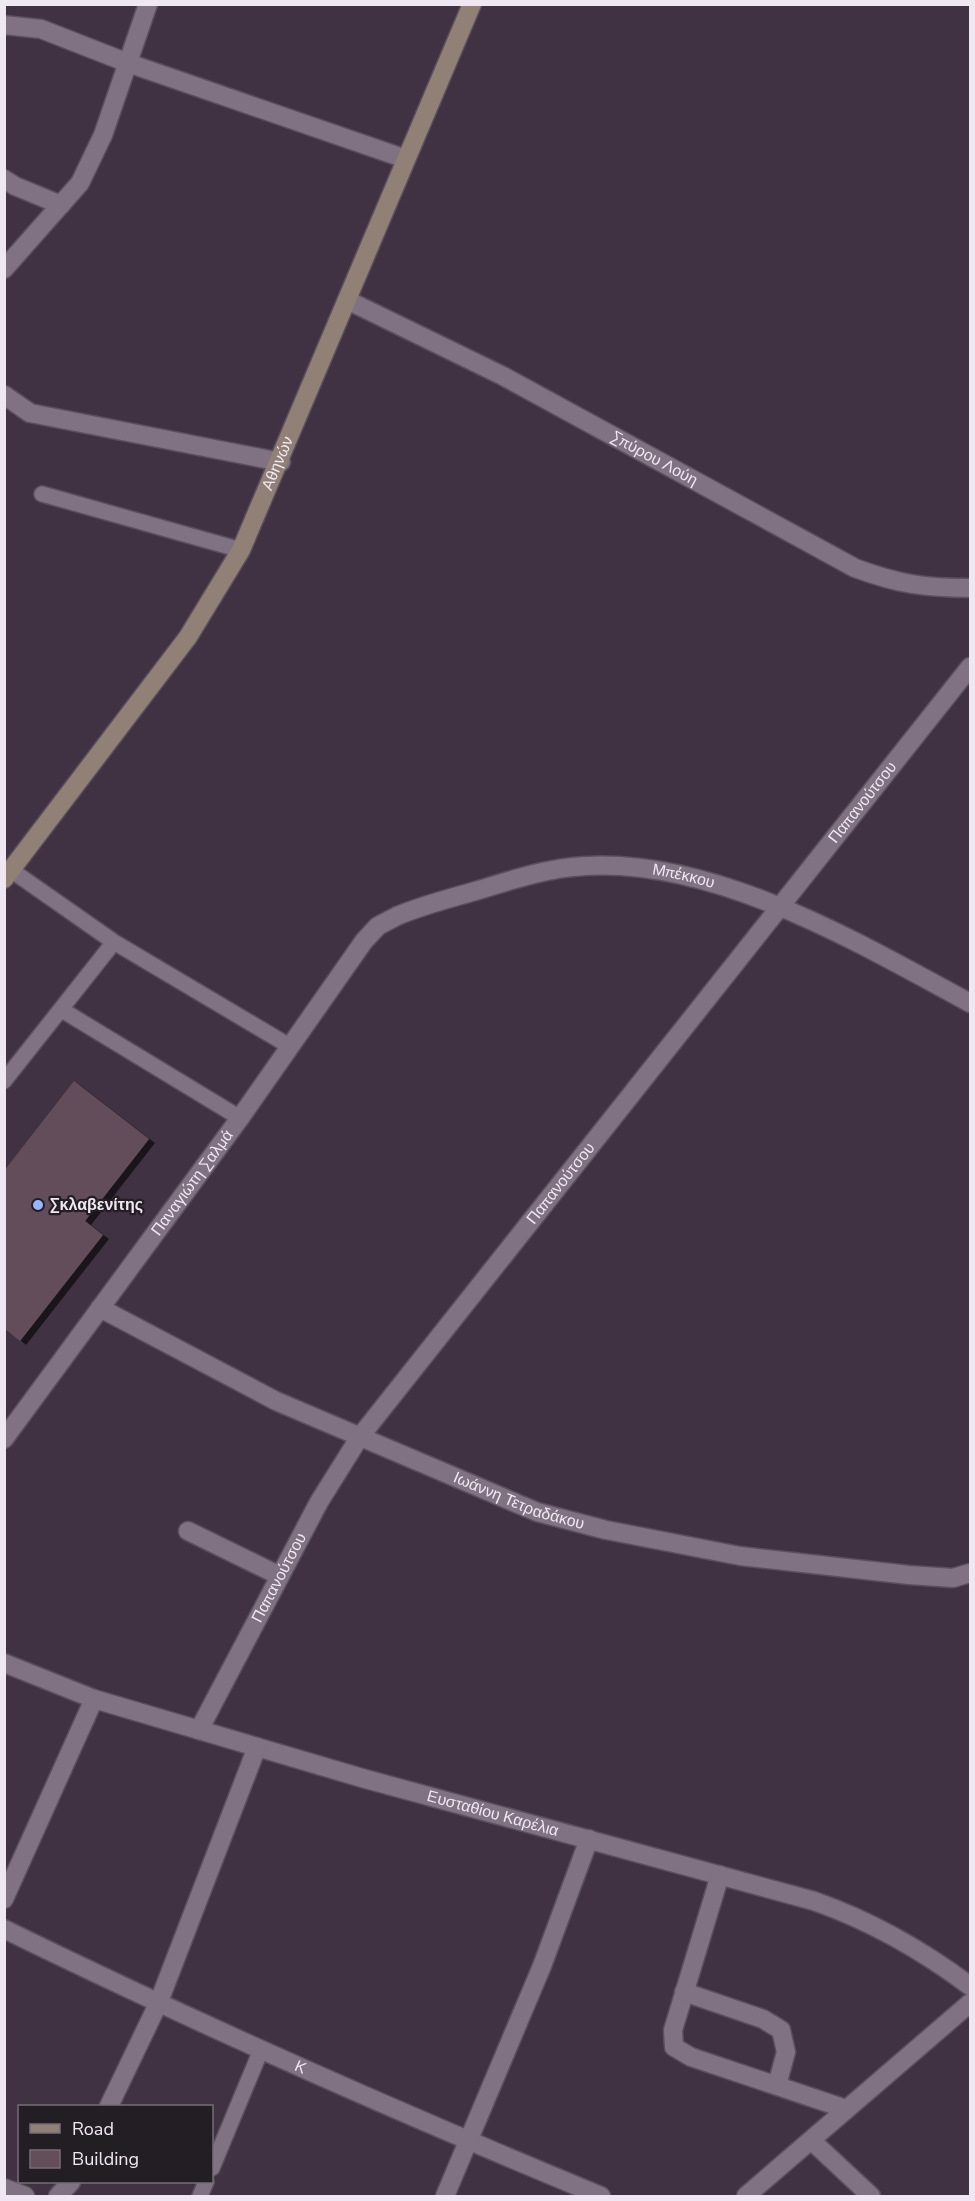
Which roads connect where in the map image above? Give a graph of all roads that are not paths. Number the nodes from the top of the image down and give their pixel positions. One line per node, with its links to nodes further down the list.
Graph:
1 (148, 4): 4 (street)
2 (472, 4): 5 (main road, Αθηνών)
3 (4, 25): 4 (street)
4 (128, 63): 5 (street); 7 (street)
5 (406, 159): 9 (main road, Αθηνών)
6 (4, 179): 7 (street)
7 (61, 205): 8 (street)
8 (4, 269)
9 (347, 300): 11 (main road, Αθηνών); 14 (street, Σπύρου Λούη)
10 (4, 396): 11 (street)
11 (281, 462): 13 (main road, Αθηνών)
12 (42, 494): 13 (lane)
13 (242, 550): 16 (main road, Αθηνών)
14 (970, 588)
15 (970, 667): 17 (street, Παπανούτσου)
16 (7, 871): 19 (lane)
17 (779, 906): 18 (street, Μπέκκου); 20 (street, Μπέκκου); 26 (street, Παπανούτσου)
18 (378, 926): 22 (street, Παναγιώτη Σαλμά)
19 (114, 942): 21 (lane); 22 (lane)
20 (970, 1003)
21 (62, 1011): 23 (lane); 24 (lane)
22 (291, 1047): 24 (street, Παναγιώτη Σαλμά)
23 (4, 1081)
24 (240, 1118): 25 (street, Παναγιώτη Σαλμά)
25 (100, 1308): 26 (street, Ιωάννη Τετραδάκου); 27 (street, Παναγιώτη Σαλμά)
26 (359, 1438): 29 (street, Ιωάννη Τετραδάκου); 30 (street, Παπανούτσου)
27 (4, 1440)
28 (188, 1531): 30 (street)
29 (970, 1573)
30 (280, 1576): 33 (street, Παπανούτσου)
31 (4, 1663): 32 (street, Ευσταθίου Καρέλια)
32 (94, 1699): 33 (street, Ευσταθίου Καρέλια); 37 (street)
33 (199, 1730): 34 (street, Ευσταθίου Καρέλια)
34 (257, 1747): 35 (street, Ευσταθίου Καρέλια); 42 (street)
35 (589, 1839): 36 (street, Ευσταθίου Καρέλια); 48 (street)
36 (720, 1875): 39 (street, Ευσταθίου Καρέλια); 40 (street)
37 (4, 1899)
38 (4, 1929): 42 (street, Κ)
39 (970, 1986)
40 (684, 1992): 44 (street); 44 (street)
41 (970, 2003): 46 (street)
42 (158, 2004): 43 (street, Κ); 45 (street)
43 (261, 2050): 48 (street, Κ); 49 (lane)
44 (777, 2085): 46 (street)
45 (109, 2105)
46 (846, 2109): 47 (street)
47 (812, 2141): 56 (street); 57 (street)
48 (468, 2142): 54 (street); 55 (street, Κ)
49 (213, 2166)
50 (69, 2183): 53 (street)
51 (4, 2188): 52 (street)
52 (25, 2196)
53 (58, 2196)
54 (445, 2196)
55 (601, 2196)
56 (746, 2196)
57 (872, 2196)

